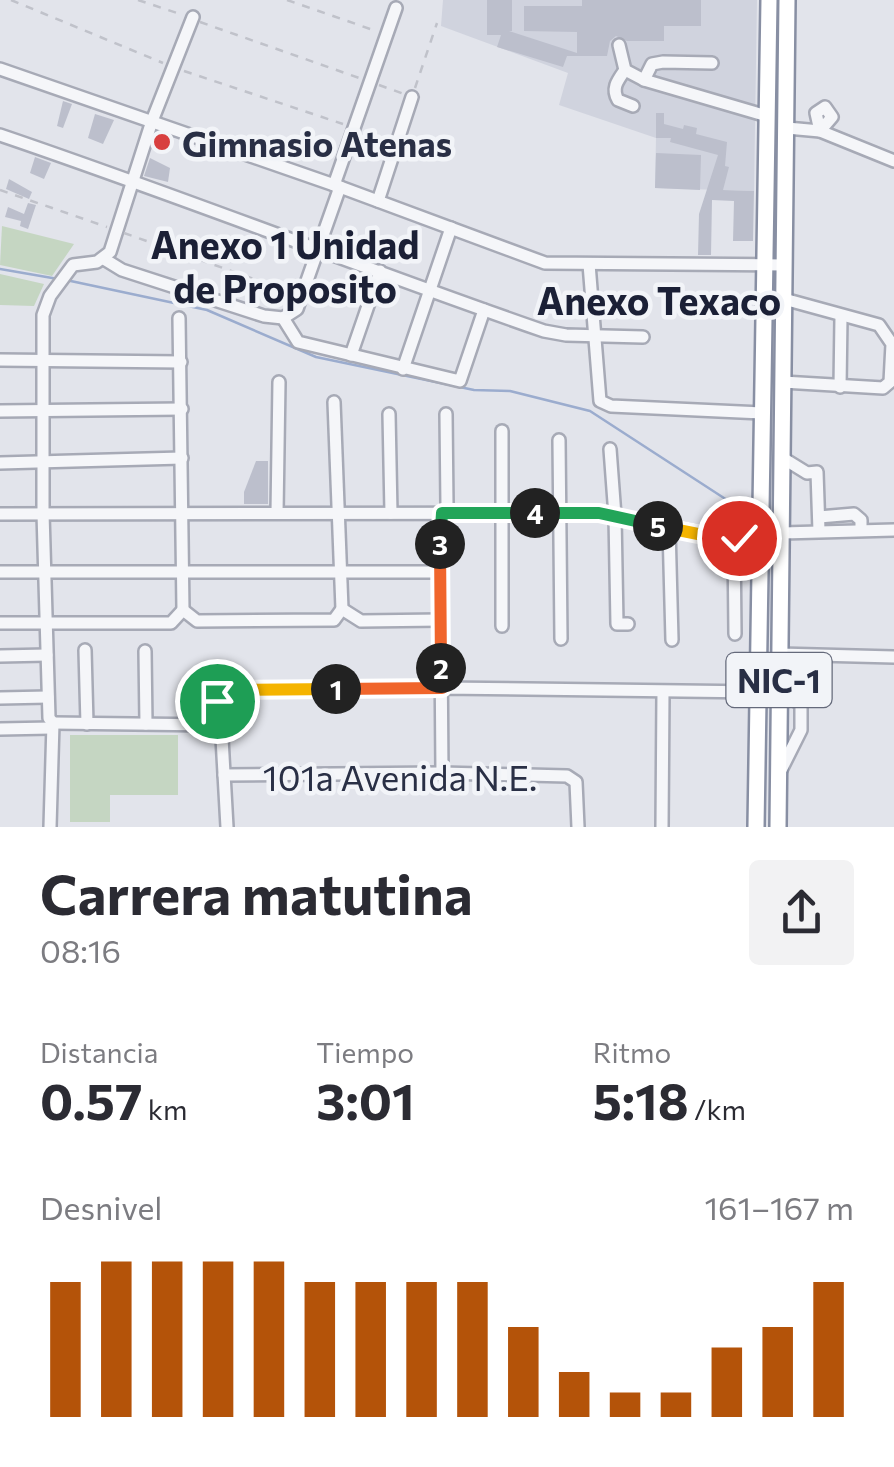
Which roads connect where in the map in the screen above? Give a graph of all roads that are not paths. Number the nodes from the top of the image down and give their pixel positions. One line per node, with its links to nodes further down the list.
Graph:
1 (770, 0): 13 (highway, NIC-1)
2 (787, 0): 6 (highway, NIC-1)
3 (396, 8): 19 (street)
4 (192, 18): 14 (street)
5 (619, 46): 8 (street)
6 (787, 58): 13 (highway); 15 (highway, NIC-1)
7 (712, 63): 10 (street)
8 (625, 70): 10 (street); 12 (street)
9 (1, 72): 14 (street)
10 (644, 80): 13 (street)
11 (412, 97): 20 (street)
12 (633, 106)
13 (768, 116): 25 (highway, NIC-1)
14 (152, 121): 18 (street); 19 (street)
15 (787, 128): 17 (street); 26 (highway, NIC-1)
16 (0, 135): 18 (street)
17 (894, 161)
18 (134, 180): 22 (street); 23 (street)
19 (337, 186): 20 (street); 22 (street)
20 (378, 201): 21 (street)
21 (451, 228): 24 (street); 28 (street)
22 (318, 252): 27 (street); 33 (street)
23 (104, 259): 33 (street); 38 (street)
24 (589, 264): 25 (street); 34 (street)
25 (764, 265): 26 (street); 48 (highway, NIC-1)
26 (784, 266): 29 (highway, NIC-1)
27 (380, 271): 28 (street); 36 (street)
28 (430, 291): 30 (street); 40 (street)
29 (784, 298): 31 (street); 42 (highway, NIC-1)
30 (484, 310): 34 (street); 40 (street)
31 (841, 317): 43 (street); 43 (street)
32 (179, 318): 39 (street)
33 (283, 318): 36 (street)
34 (593, 336): 35 (street); 48 (street)
35 (643, 337)
36 (350, 355): 40 (street)
37 (0, 360): 38 (street)
38 (45, 362): 39 (street); 47 (street)
39 (181, 362): 45 (street)
40 (403, 370)
41 (280, 382): 58 (street)
42 (782, 382): 43 (street); 55 (highway, NIC-1)
43 (840, 387)
44 (334, 402): 60 (street)
45 (182, 409): 47 (street); 54 (street)
46 (0, 411): 47 (street)
47 (43, 411): 57 (street)
48 (762, 413): 72 (highway, NIC-1)
49 (389, 414): 61 (street)
50 (446, 414): 62 (street)
51 (502, 431): 63 (street)
52 (558, 440): 64 (street)
53 (610, 449): 67 (street)
54 (182, 458): 57 (street); 66 (street)
55 (782, 458): 68 (street); 71 (highway, NIC-1)
56 (0, 463): 57 (street)
57 (44, 463): 59 (street)
58 (277, 512): 60 (street); 66 (street)
59 (43, 513): 65 (street); 66 (street); 75 (street)
60 (340, 513): 61 (street); 78 (street)
61 (391, 513): 62 (street)
62 (442, 513): 63 (street); 77 (street)
63 (502, 513): 64 (street); 86 (street)
64 (560, 513): 67 (street); 88 (street)
65 (0, 514)
66 (182, 514): 76 (street)
67 (615, 516): 69 (street); 85 (street)
68 (819, 524): 70 (street); 71 (street)
69 (669, 528): 73 (street); 89 (street)
70 (894, 530)
71 (782, 533): 72 (street); 92 (highway, NIC-1)
72 (759, 536): 73 (street); 79 (highway, NIC-1)
73 (736, 539): 79 (highway); 87 (street)
74 (0, 572): 75 (street)
75 (45, 572): 76 (street); 84 (street)
76 (183, 572): 78 (street); 81 (street)
77 (440, 572): 78 (street); 82 (street)
78 (341, 574): 80 (street)
79 (758, 579): 98 (highway, NIC-1)
80 (342, 609): 81 (street); 82 (street)
81 (183, 610): 84 (street)
82 (441, 620): 96 (street)
83 (0, 624): 84 (street)
84 (45, 624): 93 (street)
85 (628, 624)
86 (502, 626)
87 (735, 634)
88 (562, 639)
89 (672, 640)
90 (85, 650): 101 (street)
91 (145, 651): 102 (street)
92 (779, 654): 95 (street); 113 (highway, NIC-1)
93 (47, 655): 94 (street); 99 (street)
94 (0, 656)
95 (894, 657)
96 (442, 688): 97 (street); 104 (street); 106 (street)
97 (663, 692): 98 (street); 111 (street)
98 (759, 692): 112 (highway, NIC-1)
99 (48, 696): 100 (street); 103 (street)
100 (0, 698)
101 (87, 724): 102 (street); 103 (street)
102 (146, 724): 104 (street)
103 (52, 725): 105 (street); 108 (street)
104 (214, 725): 107 (street)
105 (0, 730)
106 (442, 773): 107 (street, 101a Avenida N.E.); 110 (street, 101a Avenida N.E.)
107 (224, 776): 109 (street)
108 (50, 827)
109 (226, 827)
110 (578, 827)
111 (662, 827)
112 (756, 827)
113 (778, 827)

